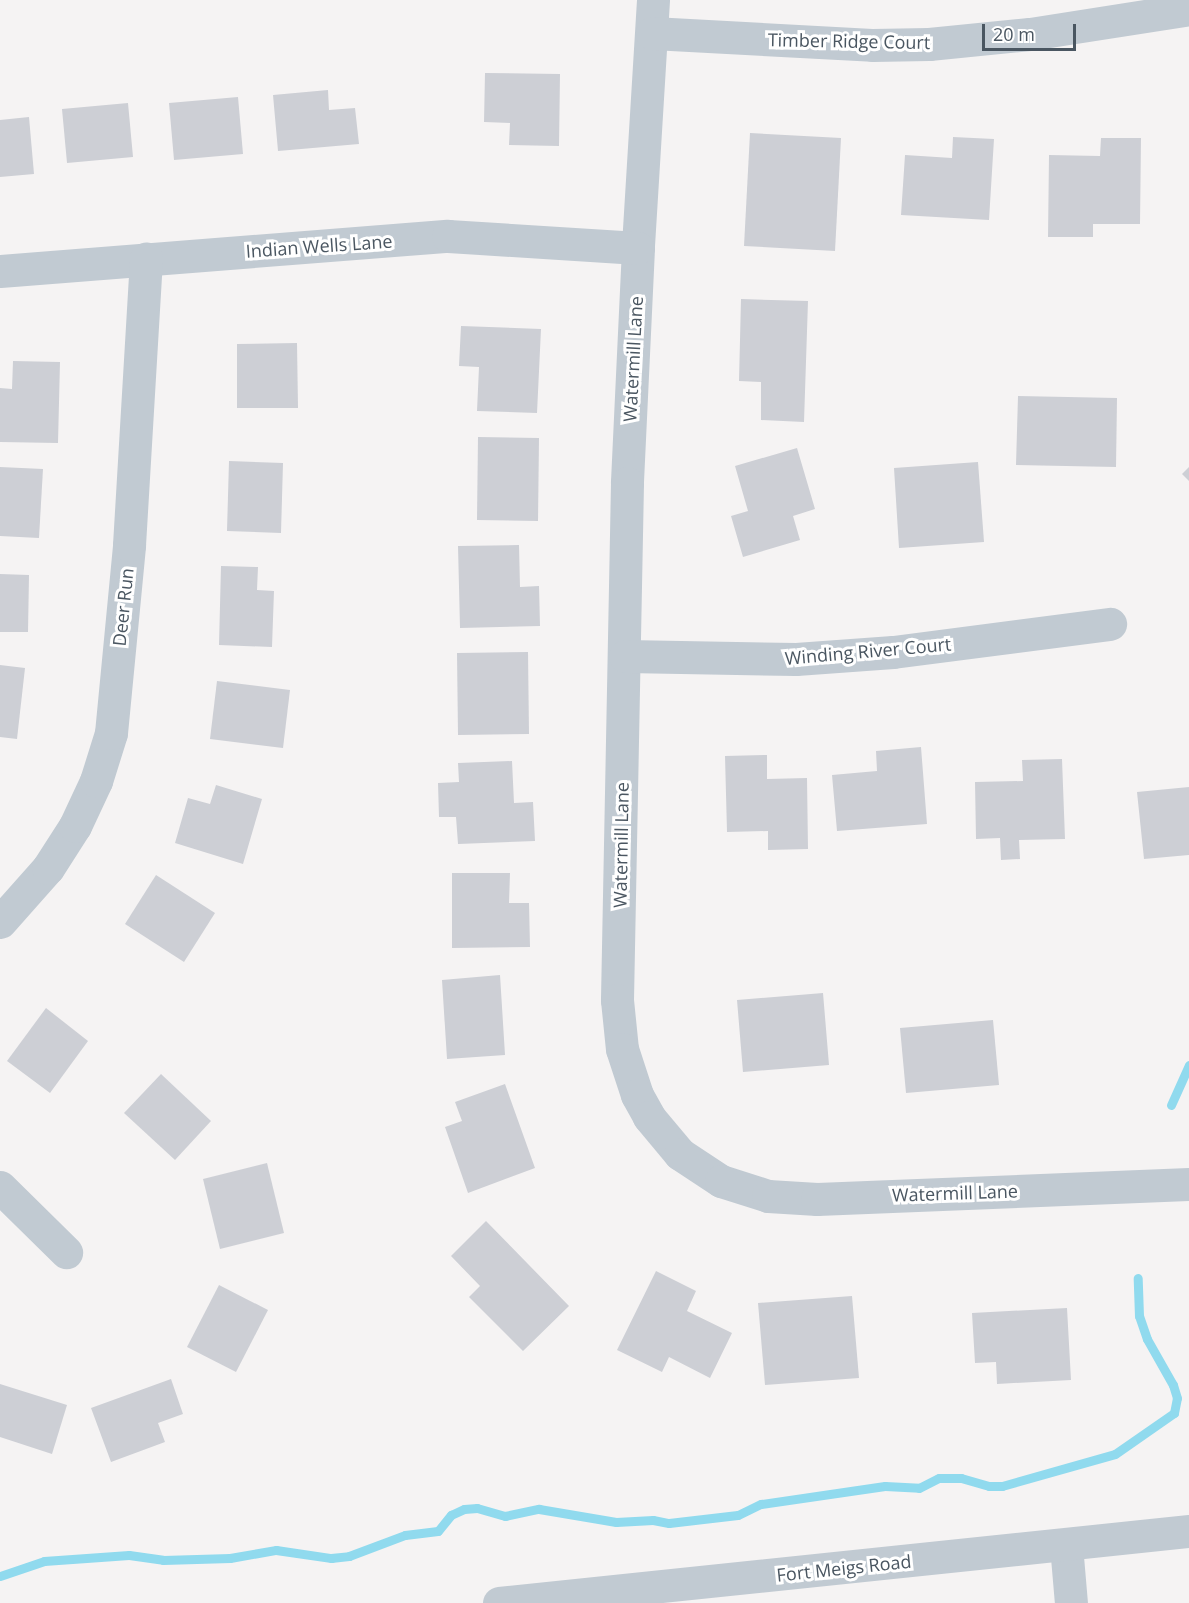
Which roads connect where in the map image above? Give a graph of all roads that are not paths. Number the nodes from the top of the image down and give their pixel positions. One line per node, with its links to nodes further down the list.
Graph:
1 (653, 0): 3 (street, Watermill Lane)
2 (1189, 9): 3 (street, Timber Ridge Court)
3 (652, 33): 4 (street, Watermill Lane)
4 (638, 248): 5 (street, Indian Wells Lane); 8 (street, Watermill Lane)
5 (146, 259): 6 (street, Indian Wells Lane); 9 (street, Deer Run)
6 (0, 271)
7 (1110, 624): 8 (street, Winding River Court)
8 (625, 656): 10 (street, Watermill Lane)
9 (0, 922)
10 (1189, 1184)
11 (0, 1187): 12 (street)
12 (66, 1252)
13 (1189, 1531): 14 (street, Fort Meigs Road)
14 (1066, 1545): 15 (street, Fort Meigs Road); 16 (street)
15 (499, 1603)
16 (1071, 1603)

